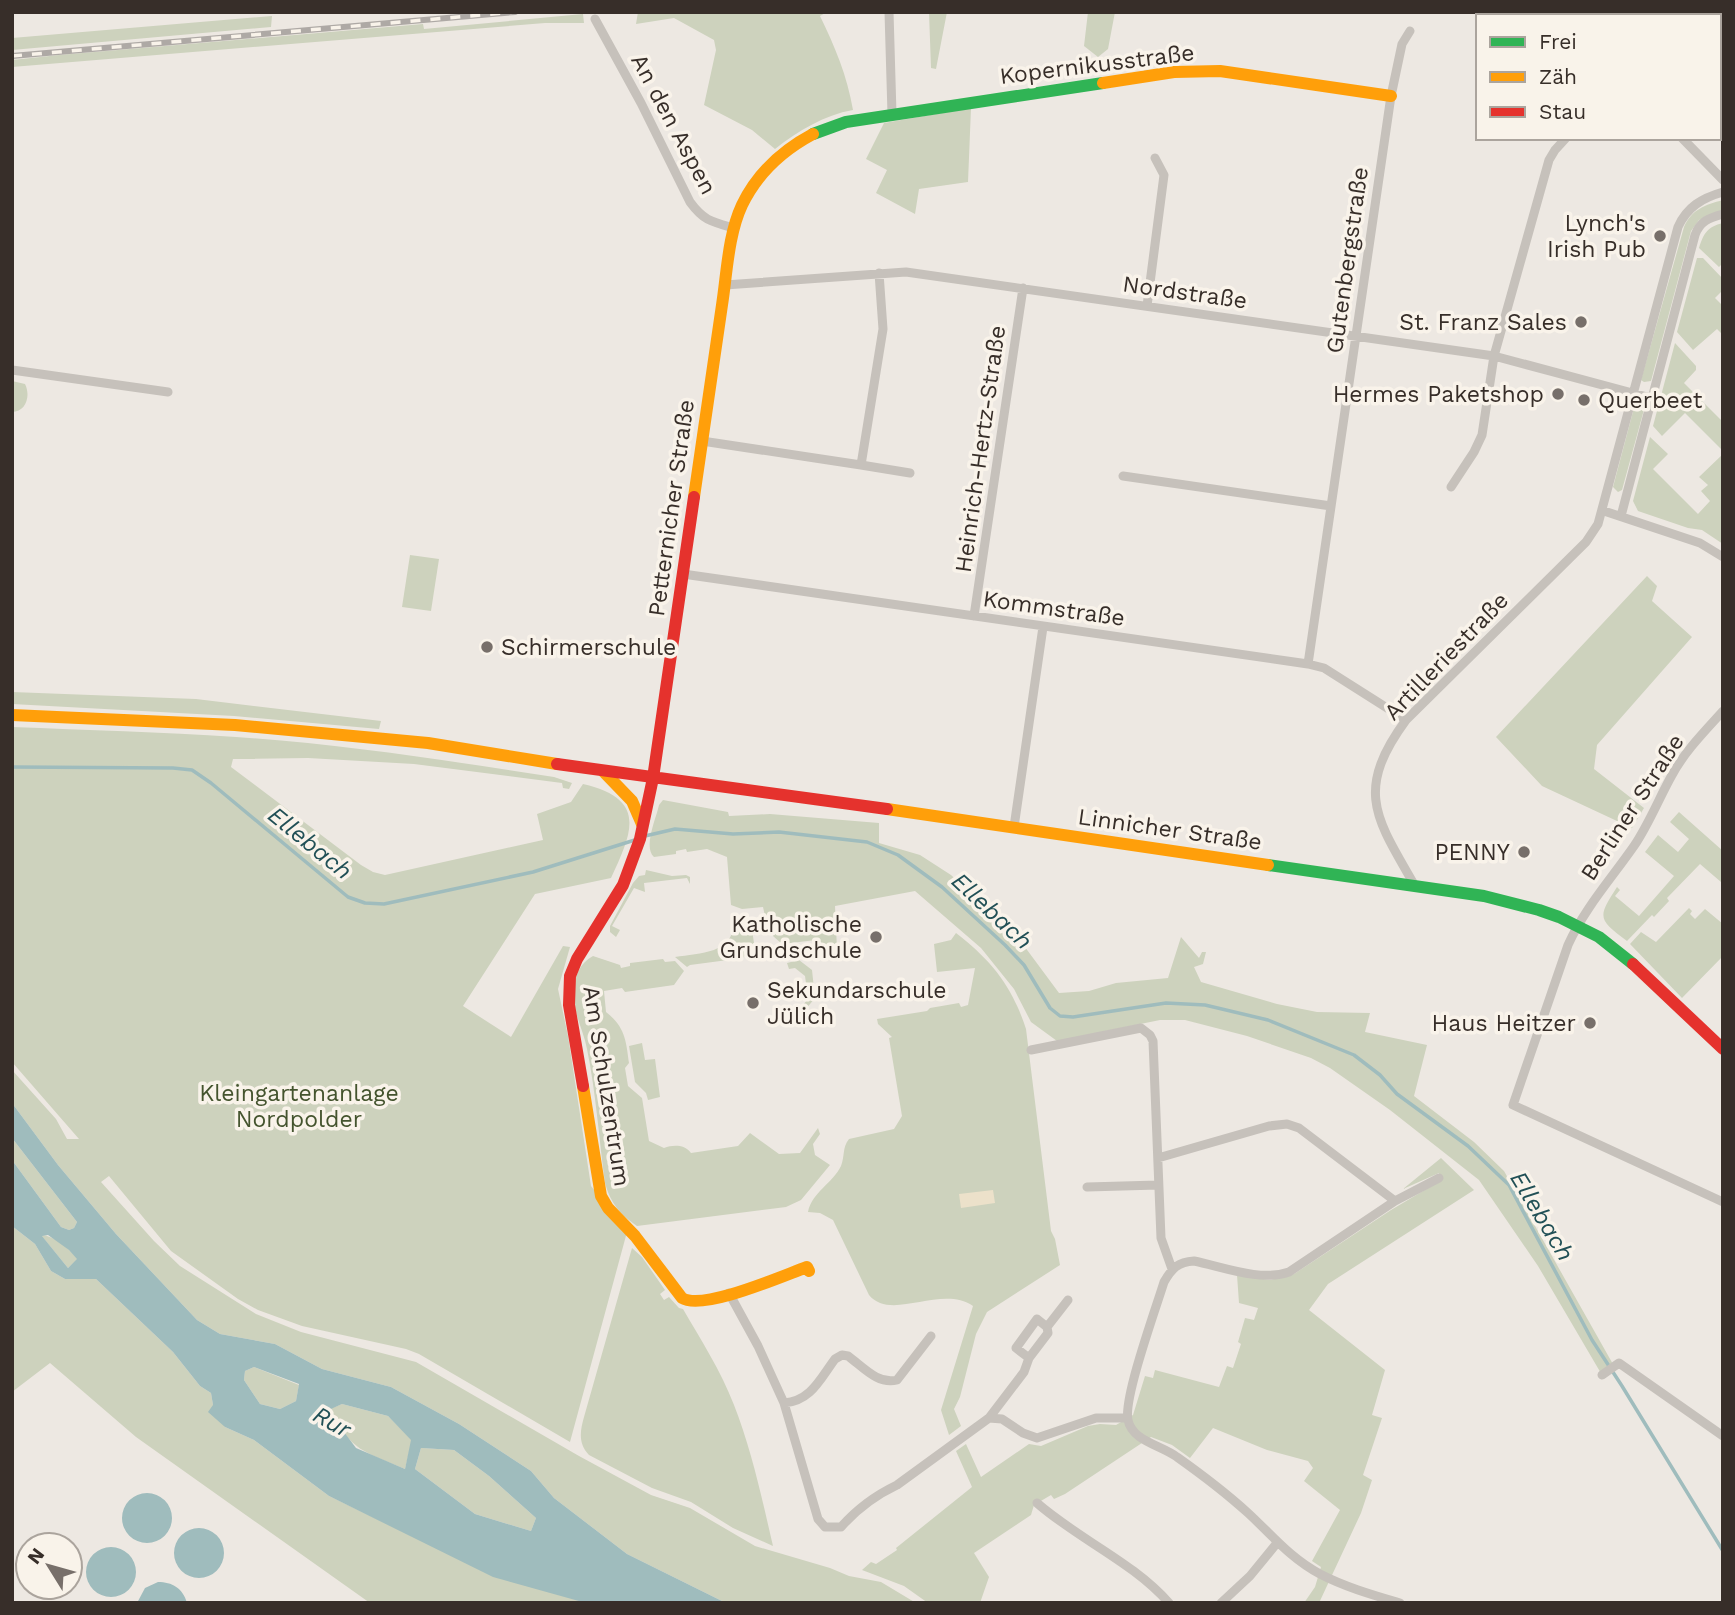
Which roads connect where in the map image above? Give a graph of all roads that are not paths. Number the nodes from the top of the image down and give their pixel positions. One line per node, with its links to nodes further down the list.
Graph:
1 (889, 12): 5 (street)
2 (595, 19): 12 (street, An den Aspen)
3 (1410, 31): 4 (street, Gutenbergstraße)
4 (1391, 96): 5 (street, Kopernikusstraße); 17 (street, Gutenbergstraße)
5 (892, 114): 12 (street, Kopernikusstraße)
6 (1564, 140): 18 (street)
7 (1684, 140): 9 (street)
8 (1156, 158): 16 (street)
9 (1723, 180)
10 (1723, 192): 21 (street, Artilleriestraße)
11 (1723, 214): 22 (street)
12 (734, 228): 14 (street, Kopernikusstraße)
13 (879, 273): 14 (street, Nordstraße); 15 (street, Nordstraße); 24 (street)
14 (725, 285): 23 (street, Petternicher Straße)
15 (1023, 288): 16 (street, Nordstraße); 33 (street, Heinrich-Hertz-Straße)
16 (1147, 306): 17 (street, Nordstraße)
17 (1356, 336): 18 (street, Nordstraße); 28 (street, Gutenbergstraße)
18 (1494, 356): 21 (street, Nordstraße); 27 (street)
19 (12, 370): 20 (street)
20 (168, 392)
21 (1634, 393): 22 (street); 29 (street, Artilleriestraße)
22 (1651, 398): 30 (street)
23 (702, 440): 24 (street); 32 (street, Petternicher Straße)
24 (861, 465): 25 (street)
25 (910, 473)
26 (1123, 476): 28 (street)
27 (1451, 486)
28 (1331, 506): 35 (street, Gutenbergstraße)
29 (1604, 511): 30 (street); 38 (street, Artilleriestraße)
30 (1621, 516): 31 (street)
31 (1723, 557)
32 (682, 573): 33 (street, Kommstraße); 40 (street, Petternicher Straße)
33 (974, 616): 34 (street, Kommstraße)
34 (1043, 626): 35 (street, Kommstraße); 41 (street)
35 (1308, 664): 38 (street, Kommstraße)
36 (1723, 711): 44 (street, Berliner Straße)
37 (12, 715): 39 (street, Linnicher Straße)
38 (1406, 720): 43 (street, Artilleriestraße)
39 (603, 772): 40 (street, Linnicher Straße); 42 (street)
40 (653, 779): 41 (street, Linnicher Straße); 42 (street, Am Schulzentrum)
41 (1014, 827): 43 (street, Linnicher Straße)
42 (642, 829): 55 (street, Am Schulzentrum)
43 (1415, 886): 44 (street, Linnicher Straße)
44 (1577, 925): 45 (street, Linnicher Straße); 52 (street, Berliner Straße)
45 (1723, 1049)
46 (1031, 1050): 47 (street)
47 (1158, 1158): 49 (street); 51 (street)
48 (1439, 1178): 51 (street)
49 (1158, 1185): 50 (street); 53 (street)
50 (1087, 1186)
51 (1395, 1201): 53 (street)
52 (1723, 1202)
53 (1172, 1269): 63 (street)
54 (808, 1271): 55 (street, Am Schulzentrum)
55 (729, 1293): 61 (street)
56 (1068, 1300): 57 (street)
57 (1048, 1327): 59 (street); 59 (street)
58 (931, 1336): 61 (street)
59 (1029, 1358): 62 (street)
60 (1608, 1371): 64 (street)
61 (784, 1403): 62 (street)
62 (989, 1418): 63 (street)
63 (1127, 1418): 66 (street)
64 (1723, 1436)
65 (1037, 1503): 67 (street)
66 (1276, 1543): 68 (street); 69 (street)
67 (1169, 1603)
68 (1221, 1603)
69 (1400, 1603)

